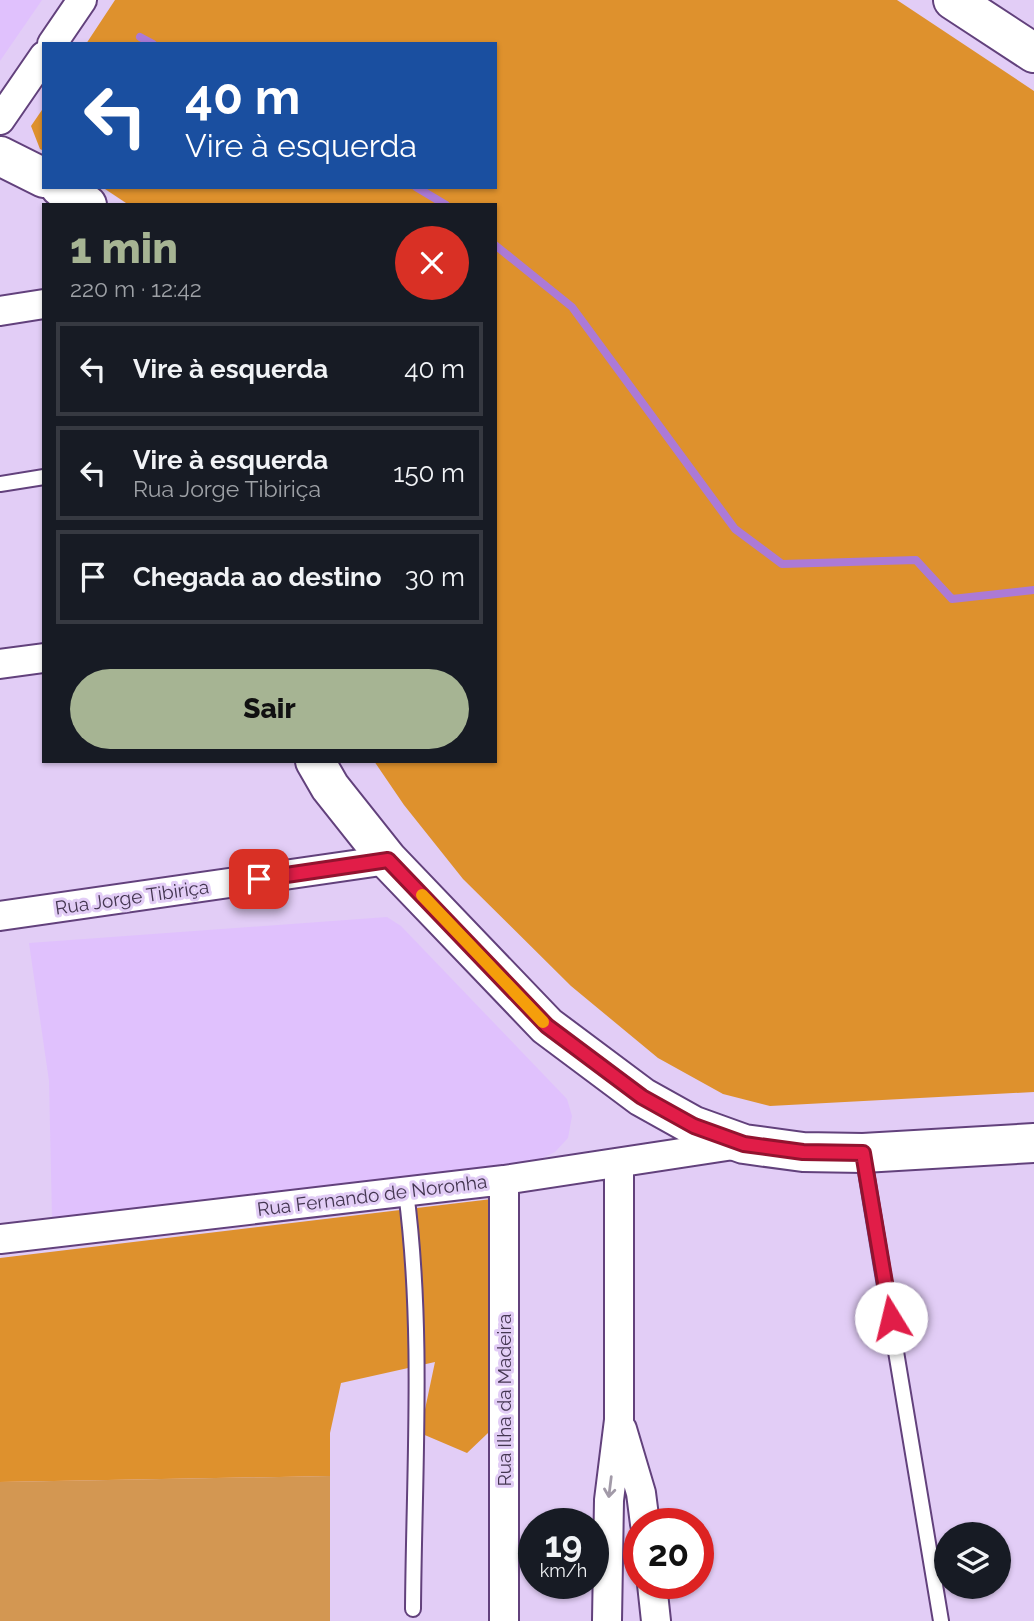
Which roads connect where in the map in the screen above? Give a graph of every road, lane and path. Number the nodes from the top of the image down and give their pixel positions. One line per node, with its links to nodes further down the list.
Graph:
1 (82, 0): 3 (street)
2 (953, 0): 4 (main road)
3 (53, 42)
4 (1034, 53)
5 (42, 59): 6 (street)
6 (0, 120)
7 (0, 156): 8 (main road)
8 (42, 177)
9 (63, 189): 10 (main road)
10 (84, 203)
11 (42, 304): 12 (street)
12 (0, 310)
13 (42, 477): 14 (lane)
14 (0, 484)
15 (42, 658): 16 (street)
16 (0, 664)
17 (316, 763): 18 (main road)
18 (388, 860): 19 (street, Rua Jorge Tibiriça); 21 (main road)
19 (0, 916)
20 (1034, 1143): 22 (main road)
21 (744, 1144): 22 (main road); 23 (street, Rua Fernando de Noronha)
22 (863, 1153): 34 (lane)
23 (620, 1163): 24 (street, Rua Fernando de Noronha); 27 (street)
24 (504, 1180): 25 (street, Rua Fernando de Noronha); 31 (street, Rua Ilha da Madeira)
25 (406, 1192): 26 (street, Rua Fernando de Noronha); 30 (lane)
26 (0, 1239)
27 (619, 1420): 28 (street); 32 (street, one-way to 32)
28 (643, 1508)
29 (654, 1599): 33 (street)
30 (413, 1609)
31 (504, 1621)
32 (607, 1621)
33 (656, 1621)
34 (941, 1621)

